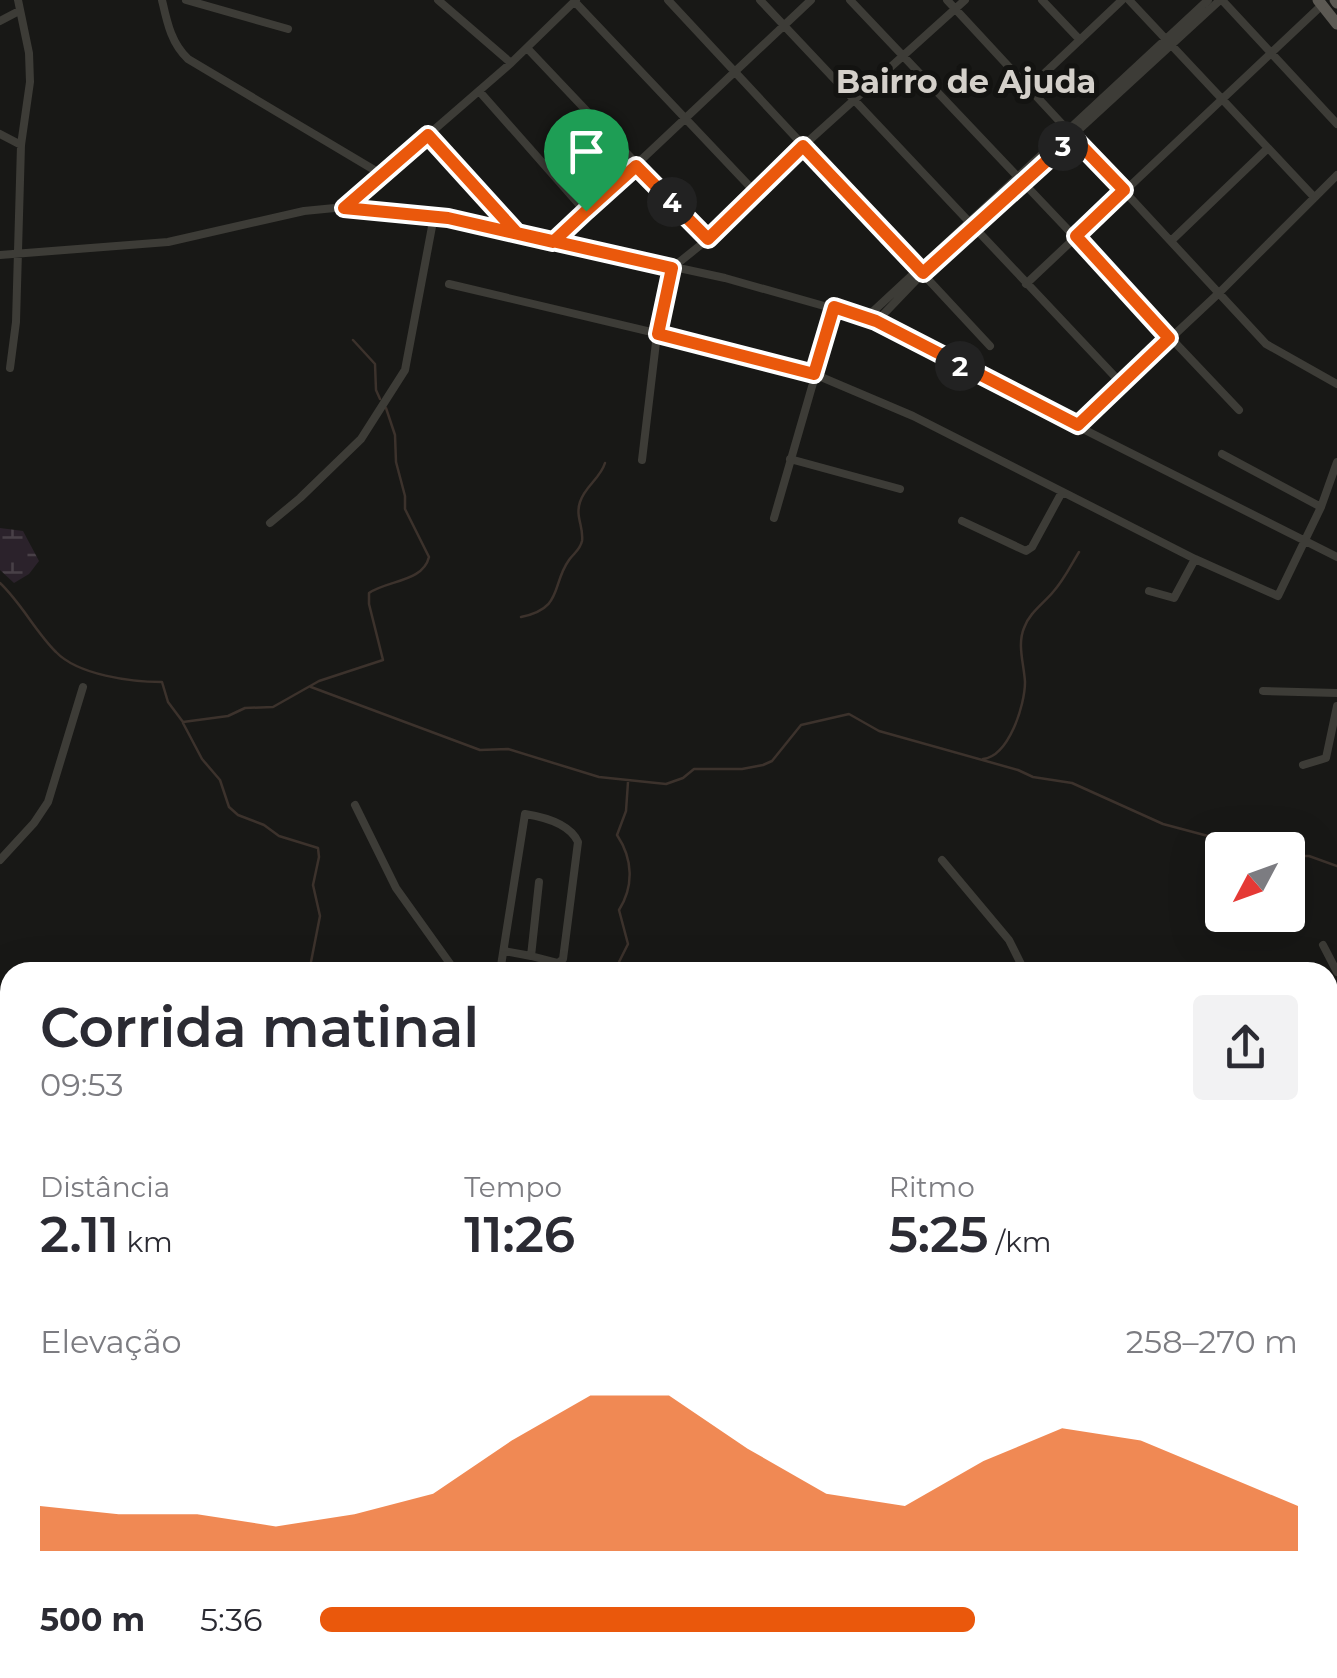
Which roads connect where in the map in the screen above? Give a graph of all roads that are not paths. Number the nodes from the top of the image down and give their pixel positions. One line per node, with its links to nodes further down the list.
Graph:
1 (18, 0): 18 (street)
2 (162, 0): 43 (street)
3 (186, 0): 22 (street)
4 (438, 0): 28 (street)
5 (668, 0): 29 (street)
6 (760, 0): 21 (street)
7 (811, 0): 21 (street)
8 (850, 0): 27 (street)
9 (947, 0): 17 (street)
10 (965, 0): 17 (street)
11 (1042, 0): 23 (street)
12 (1126, 0): 23 (street); 24 (street)
13 (1208, 0): 24 (street)
14 (1221, 0): 24 (street); 26 (street)
15 (576, 1): 25 (street); 34 (street)
16 (1328, 2): 20 (main road); 26 (street)
17 (956, 9): 27 (street); 30 (street)
18 (19, 12): 19 (street); 39 (street)
19 (0, 21)
20 (1337, 24)
21 (785, 25): 29 (street); 33 (street)
22 (288, 28)
23 (1080, 40): 30 (street)
24 (1171, 42): 32 (street); 37 (street)
25 (527, 48): 28 (street); 42 (street)
26 (1271, 52): 32 (street); 35 (street)
27 (904, 58): 33 (street); 45 (street)
28 (510, 62): 31 (street)
29 (735, 74): 34 (street); 40 (street)
30 (1028, 88): 37 (street)
31 (479, 90): 38 (street); 50 (street)
32 (1222, 99): 41 (street); 46 (street)
33 (855, 100): 40 (street); 52 (street)
34 (684, 118): 42 (street); 47 (street)
35 (1337, 124)
36 (0, 134): 39 (street)
37 (1070, 134): 45 (street); 46 (street)
38 (428, 135): 43 (street); 53 (street)
39 (22, 145): 58 (street)
40 (803, 146): 47 (street); 61 (street)
41 (1268, 148): 48 (street); 56 (street)
42 (636, 166): 50 (street); 55 (street)
43 (382, 174): 49 (street)
44 (1337, 175): 48 (street)
45 (1021, 179): 52 (street); 54 (street)
46 (1124, 190): 54 (street); 56 (street)
47 (755, 192): 55 (street)
48 (1314, 197): 64 (street)
49 (344, 208): 51 (street); 58 (street)
50 (586, 211): 57 (street)
51 (434, 216): 53 (street); 85 (street)
52 (971, 225): 61 (street); 63 (street)
53 (517, 233): 57 (street)
54 (1076, 236): 63 (street); 68 (street)
55 (708, 239): 60 (street)
56 (1172, 240): 64 (street)
57 (553, 242): 60 (street)
58 (18, 252): 59 (street); 70 (street)
59 (0, 255)
60 (672, 268): 65 (street); 67 (street)
61 (920, 271): 66 (street); 69 (street)
62 (448, 284): 67 (street)
63 (1026, 284): 72 (street)
64 (1220, 292): 68 (street); 73 (street)
65 (834, 307): 66 (street); 71 (street)
66 (872, 319): 75 (street)
67 (658, 334): 71 (street); 78 (street)
68 (1169, 338): 72 (street); 74 (street)
69 (990, 346)
70 (10, 368)
71 (814, 374): 77 (street); 81 (street)
72 (1121, 383): 75 (street)
73 (1337, 384)
74 (1240, 410)
75 (1078, 425): 86 (street)
76 (1222, 454): 82 (street)
77 (790, 459): 80 (street); 83 (street)
78 (642, 460)
79 (1337, 462): 82 (street)
80 (900, 489)
81 (1062, 492): 84 (street); 88 (street)
82 (1320, 507): 86 (street)
83 (774, 518)
84 (962, 520)
85 (270, 522)
86 (1304, 540): 87 (street); 88 (street)
87 (1337, 557)
88 (1195, 558): 89 (street)
89 (1149, 591)
90 (83, 687): 96 (street)
91 (1263, 691): 92 (street)
92 (1337, 694)
93 (1337, 706): 94 (street)
94 (1303, 766)
95 (354, 805): 102 (street)
96 (0, 860)
97 (942, 860): 106 (street)
98 (539, 882): 101 (street)
99 (1323, 944): 107 (street)
100 (504, 951): 101 (street); 103 (street); 105 (street)
101 (531, 956): 104 (street)
102 (450, 962)
103 (502, 962)
104 (554, 962)
105 (560, 962)
106 (1020, 962)
107 (1332, 962)

